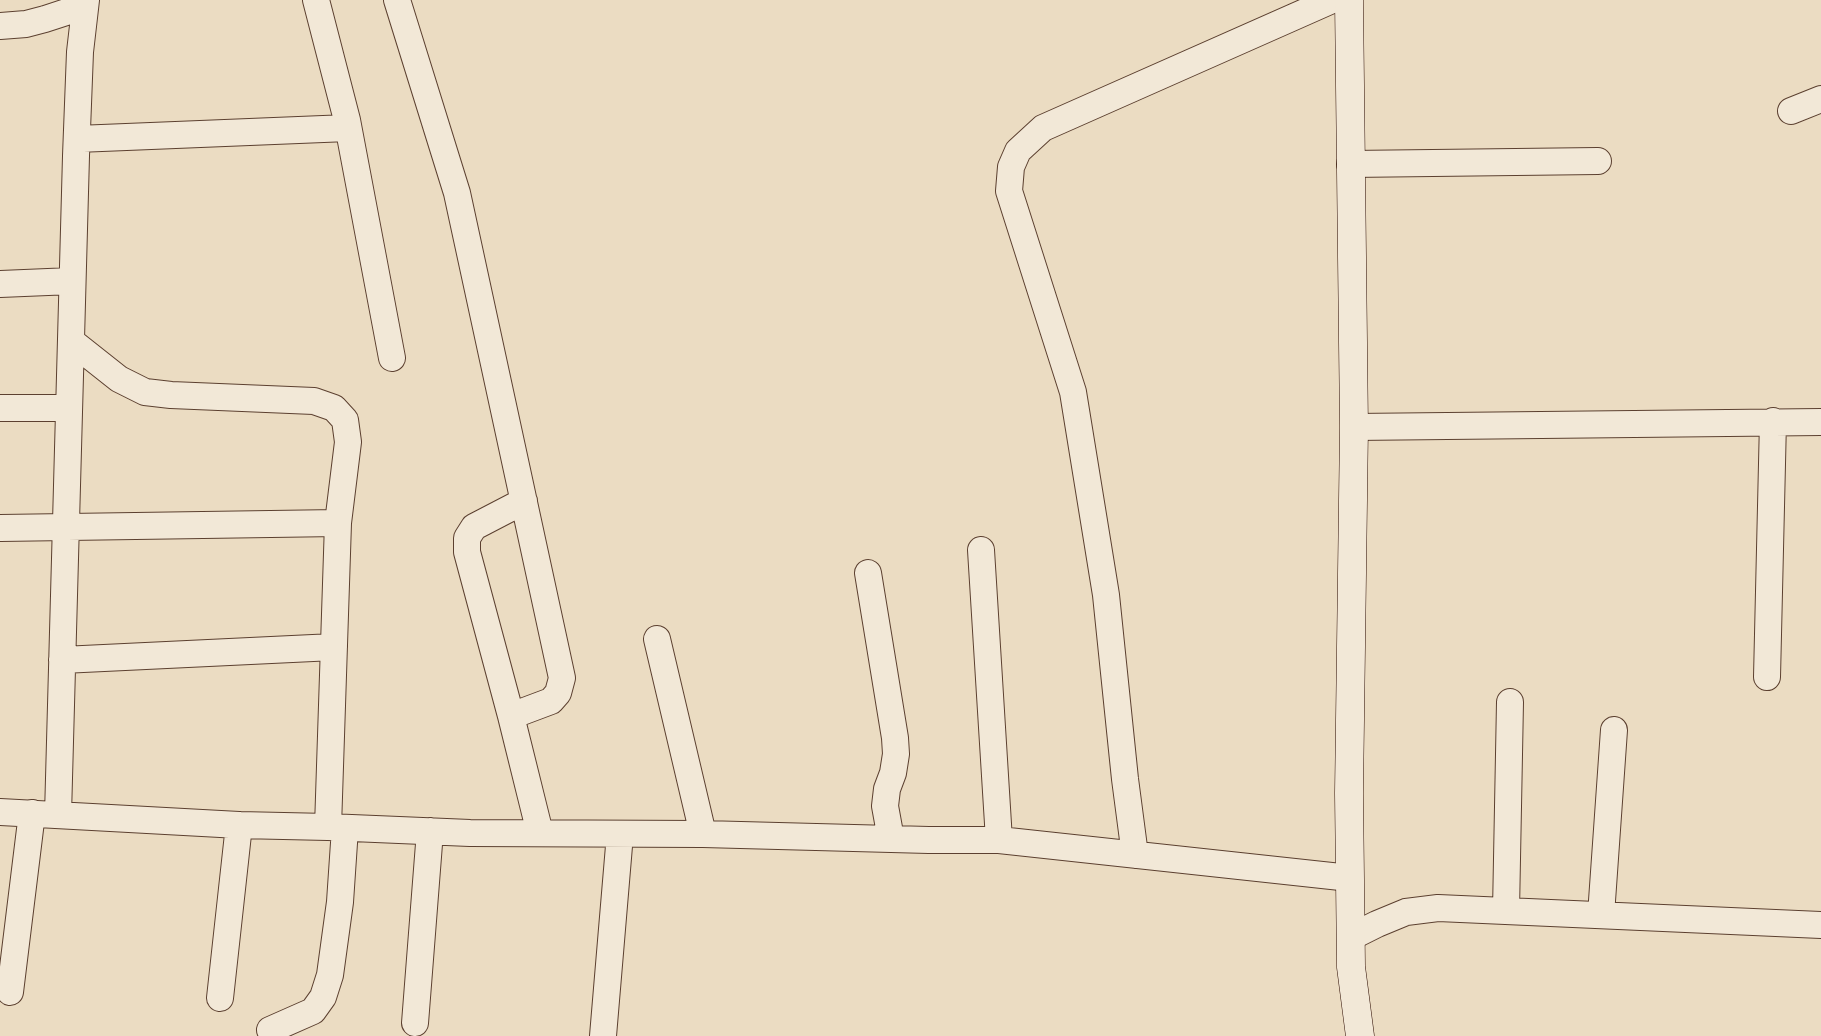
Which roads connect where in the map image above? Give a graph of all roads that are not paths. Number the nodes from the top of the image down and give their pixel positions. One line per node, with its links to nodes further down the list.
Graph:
1 (316, 0): 9 (street)
2 (397, 0): 22 (street)
3 (1332, 0): 46 (street)
4 (1349, 0): 12 (street)
5 (86, 3): 6 (street); 10 (street)
6 (0, 26)
7 (1821, 100): 8 (street)
8 (1791, 112)
9 (348, 128): 10 (street); 16 (street)
10 (76, 139): 13 (street)
11 (1598, 161): 12 (street)
12 (1350, 164): 21 (street)
13 (72, 281): 14 (street); 15 (street)
14 (0, 284)
15 (71, 341): 18 (street); 23 (street)
16 (392, 358)
17 (0, 408): 18 (street)
18 (69, 408): 25 (street)
19 (1773, 421): 20 (street); 21 (street); 31 (street)
20 (1821, 422)
21 (1354, 427): 47 (street)
22 (524, 500): 33 (street); 33 (street)
23 (338, 523): 25 (street); 29 (street)
24 (0, 528): 25 (street)
25 (66, 528): 30 (street)
26 (981, 550): 45 (street)
27 (868, 573): 44 (street)
28 (657, 640): 43 (street)
29 (334, 647): 30 (street); 39 (street)
30 (62, 660): 37 (street)
31 (1767, 677)
32 (1510, 702): 48 (street)
33 (511, 716): 41 (street)
34 (1614, 730): 49 (street)
35 (0, 812): 36 (street)
36 (32, 813): 37 (street); 52 (street)
37 (58, 815): 38 (street)
38 (240, 825): 39 (street); 53 (street)
39 (336, 827): 40 (street); 55 (street)
40 (430, 831): 41 (street); 54 (street)
41 (540, 834): 42 (street)
42 (620, 834): 43 (street); 57 (street)
43 (703, 834): 44 (street)
44 (891, 839): 45 (street)
45 (999, 840): 46 (street)
46 (1135, 855): 47 (street)
47 (1350, 878): 51 (street)
48 (1506, 911): 49 (street); 51 (street)
49 (1601, 916): 50 (street)
50 (1821, 925)
51 (1351, 937): 56 (street)
52 (10, 992)
53 (220, 998)
54 (415, 1023)
55 (270, 1030)
56 (1358, 1035)
57 (603, 1036)

